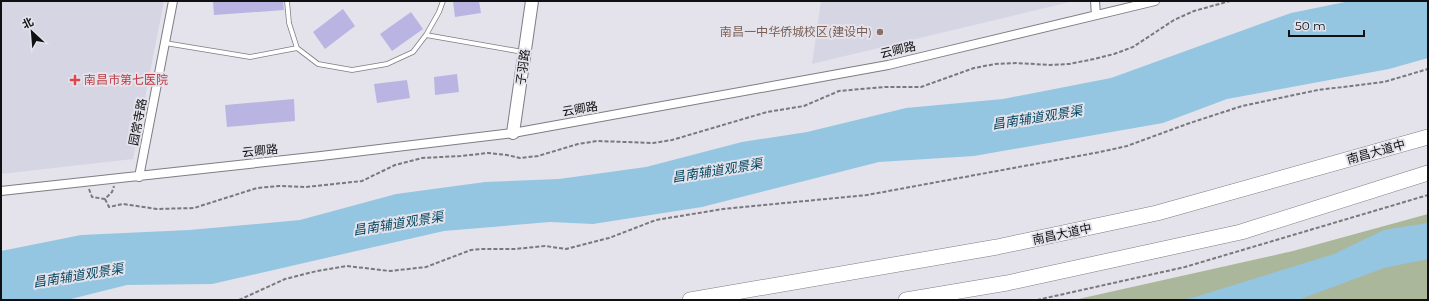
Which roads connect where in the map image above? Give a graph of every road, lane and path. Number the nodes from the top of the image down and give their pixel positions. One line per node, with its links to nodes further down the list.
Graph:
1 (174, 1): 10 (street, 园常寺路)
2 (287, 1): 11 (lane)
3 (443, 1): 9 (lane)
4 (532, 1): 12 (street, 子羽路)
5 (1095, 1): 8 (street)
6 (1155, 1): 8 (street, 云卿路)
7 (1230, 1): 22 (path)
8 (1096, 15): 14 (street, 云卿路)
9 (426, 36): 11 (lane); 12 (lane)
10 (165, 43): 11 (lane); 17 (street, 园常寺路)
11 (297, 48)
12 (525, 52): 14 (street, 子羽路)
13 (1428, 69): 23 (path)
14 (513, 133): 17 (street, 云卿路)
15 (1428, 137): 24 (highway, 南昌大道中)
16 (1428, 173): 25 (highway)
17 (140, 177): 18 (street, 云卿路)
18 (117, 179): 19 (street, 云卿路); 22 (path)
19 (86, 183): 20 (street, 云卿路); 22 (path)
20 (1, 191)
21 (1428, 195): 26 (path)
22 (105, 199)
23 (239, 300)
24 (690, 300)
25 (906, 300)
26 (1037, 300)

